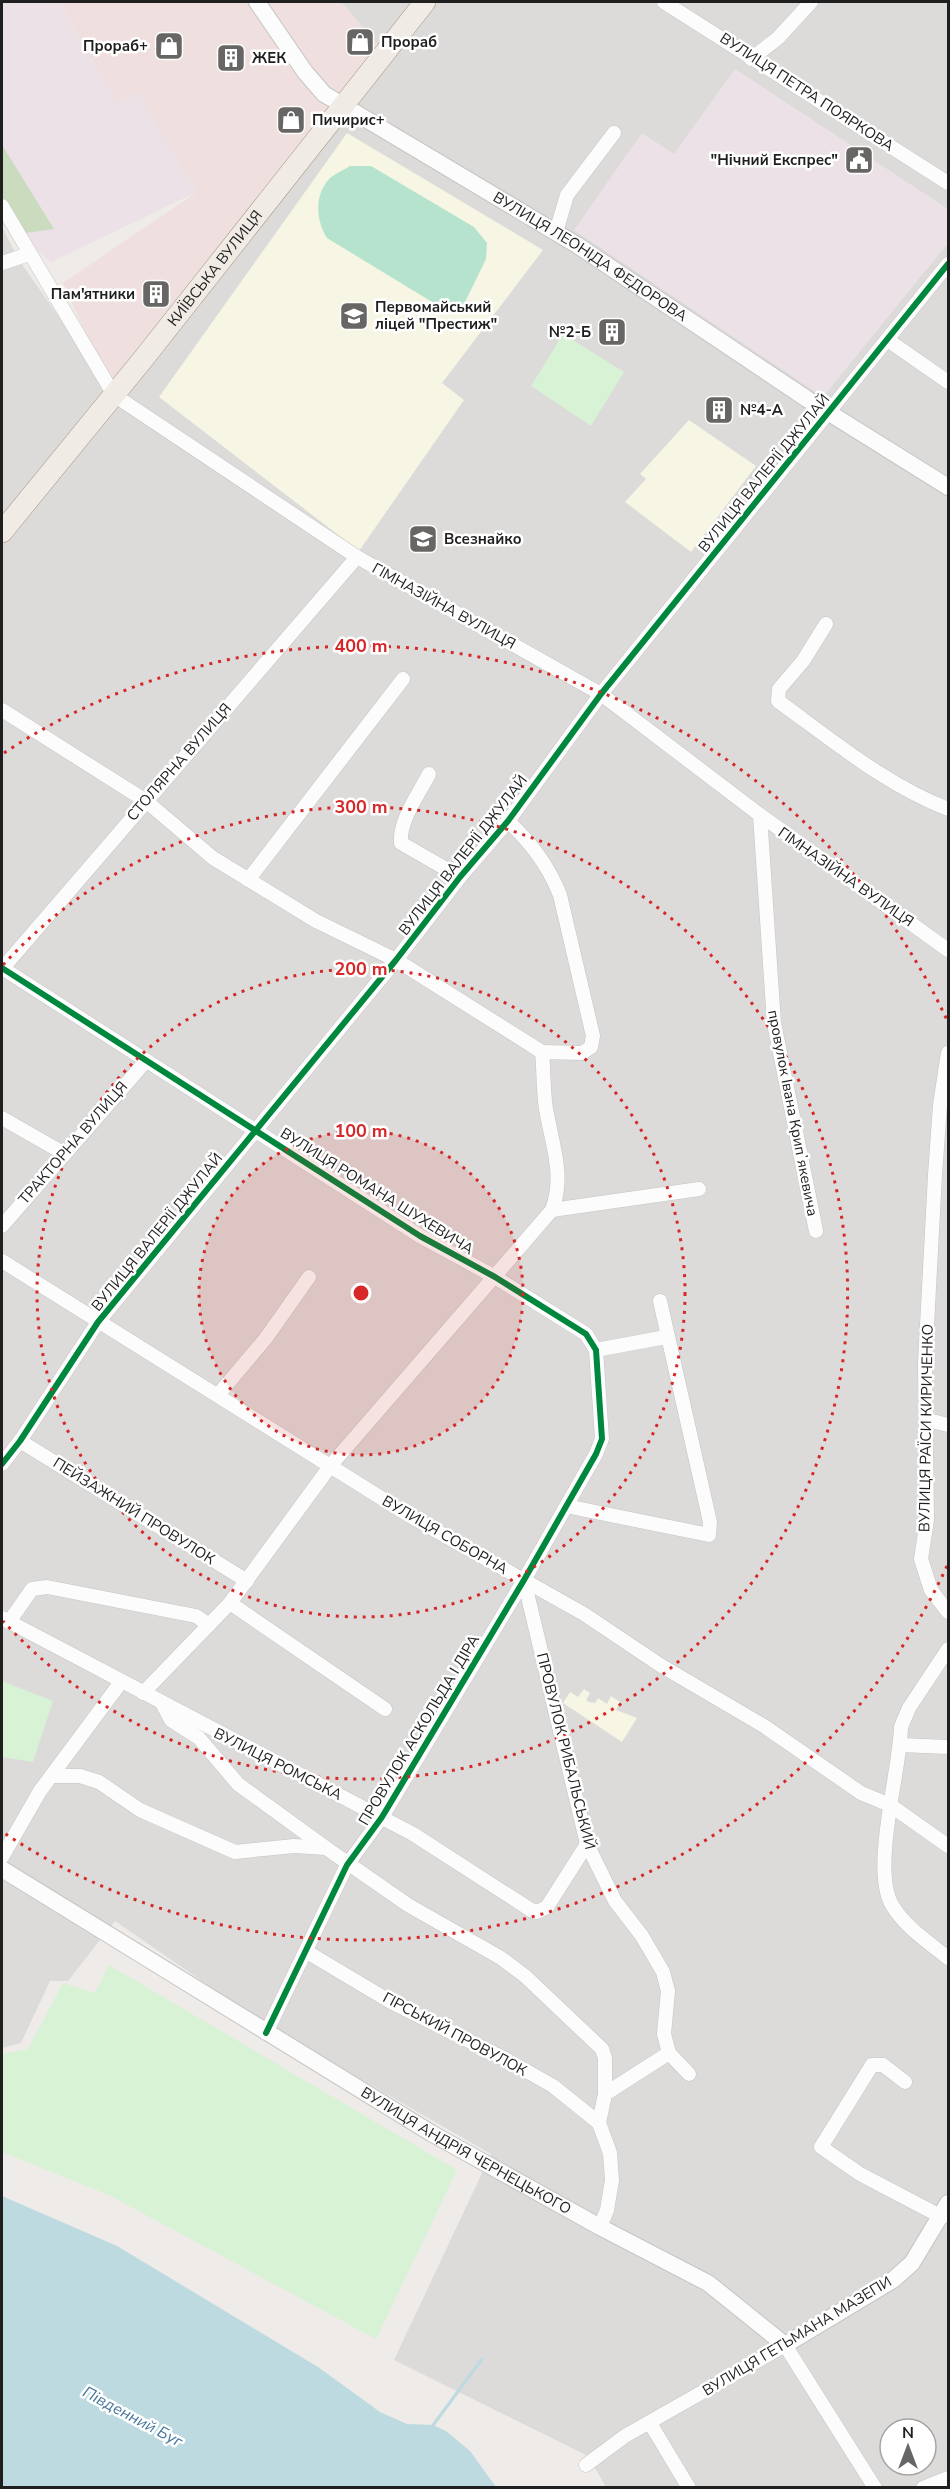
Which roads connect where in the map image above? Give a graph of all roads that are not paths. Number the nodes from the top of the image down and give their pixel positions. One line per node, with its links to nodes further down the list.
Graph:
1 (257, 2): 6 (street, ВУЛИЦЯ ЛЕОНІДА ФЕДОРОВА)
2 (425, 2): 6 (main road, КИЇВСЬКА ВУЛИЦЯ)
3 (664, 2): 5 (street, ВУЛИЦЯ ПЕТРА ПОЯРКОВА)
4 (811, 2): 5 (street)
5 (751, 59): 8 (street, ВУЛИЦЯ ПЕТРА ПОЯРКОВА)
6 (344, 106): 10 (street, ВУЛИЦЯ ЛЕОНІДА ФЕДОРОВА); 16 (main road, КИЇВСЬКА ВУЛИЦЯ)
7 (614, 134): 10 (street)
8 (948, 183)
9 (2, 206): 11 (street, ГІМНАЗІЙНА ВУЛИЦЯ)
10 (556, 232): 17 (street, ВУЛИЦЯ ЛЕОНІДА ФЕДОРОВА)
11 (29, 254): 12 (street); 16 (street, ГІМНАЗІЙНА ВУЛИЦЯ)
12 (2, 263)
13 (948, 264): 14 (street, ВУЛИЦЯ ВАЛЕРІЇ ДЖУЛАЙ)
14 (889, 341): 15 (street); 17 (street, ВУЛИЦЯ ВАЛЕРІЇ ДЖУЛАЙ)
15 (948, 382)
16 (114, 395): 19 (main road, КИЇВСЬКА ВУЛИЦЯ); 20 (street, ГІМНАЗІЙНА ВУЛИЦЯ)
17 (828, 411): 18 (street, ВУЛИЦЯ ЛЕОНІДА ФЕДОРОВА); 23 (street, ВУЛИЦЯ ВАЛЕРІЇ ДЖУЛАЙ)
18 (948, 487)
19 (2, 532)
20 (357, 556): 23 (street, ГІМНАЗІЙНА ВУЛИЦЯ); 26 (street, СТОЛЯРНА ВУЛИЦЯ)
21 (826, 624): 27 (street)
22 (403, 680): 31 (street)
23 (601, 694): 28 (street, ГІМНАЗІЙНА ВУЛИЦЯ); 29 (street, ВУЛИЦЯ ВАЛЕРІЇ ДЖУЛАЙ)
24 (2, 710): 26 (street)
25 (429, 774): 30 (street)
26 (146, 801): 31 (street); 34 (street, СТОЛЯРНА ВУЛИЦЯ)
27 (948, 809)
28 (760, 815): 32 (street, ГІМНАЗІЙНА ВУЛИЦЯ); 45 (street, провулок Івана Крипʼякевича)
29 (508, 820): 30 (street, ВУЛИЦЯ ВАЛЕРІЇ ДЖУЛАЙ); 35 (street)
30 (459, 877): 33 (street, ВУЛИЦЯ ВАЛЕРІЇ ДЖУЛАЙ)
31 (249, 880): 33 (street)
32 (948, 950)
33 (396, 960): 35 (street); 39 (street, ВУЛИЦЯ ВАЛЕРІЇ ДЖУЛАЙ)
34 (2, 968): 37 (street, ВУЛИЦЯ РОМАНА ШУХЕВИЧА)
35 (542, 1052): 43 (street)
36 (948, 1053): 41 (street, ВУЛИЦЯ РАЇСИ КИРИЧЕНКО)
37 (146, 1061): 39 (street, ВУЛИЦЯ РОМАНА ШУХЕВИЧА); 40 (street, ТРАКТОРНА ВУЛИЦЯ)
38 (2, 1118): 40 (street)
39 (256, 1130): 48 (street, ВУЛИЦЯ РОМАНА ШУХЕВИЧА); 50 (street, ВУЛИЦЯ ВАЛЕРІЇ ДЖУЛАЙ)
40 (65, 1154): 44 (street, ТРАКТОРНА ВУЛИЦЯ)
41 (942, 1164): 54 (street, ВУЛИЦЯ РАЇСИ КИРИЧЕНКО)
42 (699, 1189): 43 (street)
43 (552, 1210): 48 (street)
44 (2, 1226)
45 (816, 1231)
46 (2, 1261): 50 (street, ВУЛИЦЯ СОБОРНА)
47 (309, 1277): 53 (street)
48 (495, 1277): 52 (street, ВУЛИЦЯ РОМАНА ШУХЕВИЧА); 58 (street)
49 (660, 1301): 51 (street)
50 (98, 1322): 53 (street, ВУЛИЦЯ СОБОРНА); 56 (street, ВУЛИЦЯ ВАЛЕРІЇ ДЖУЛАЙ)
51 (666, 1337): 52 (street); 59 (street)
52 (596, 1350): 59 (street)
53 (218, 1395): 58 (street, ВУЛИЦЯ СОБОРНА)
54 (928, 1420): 55 (street); 63 (street, ВУЛИЦЯ РАЇСИ КИРИЧЕНКО)
55 (948, 1425)
56 (20, 1441): 57 (street, ВУЛИЦЯ ВАЛЕРІЇ ДЖУЛАЙ); 61 (street, ПЕЙЗАЖНИЙ ПРОВУЛОК)
57 (2, 1464)
58 (331, 1465): 60 (street, ВУЛИЦЯ СОБОРНА); 61 (street)
59 (566, 1506): 60 (street, ПРОВУЛОК АСКОЛЬДА І ДІРА)
60 (524, 1580): 74 (street, ВУЛИЦЯ СОБОРНА); 75 (street, ПРОВУЛОК АСКОЛЬДА І ДІРА); 76 (street, ПРОВУЛОК РИБАЛЬСЬКИЙ)
61 (247, 1581): 62 (street)
62 (230, 1603): 65 (street); 70 (street)
63 (948, 1612)
64 (5, 1620): 65 (street); 67 (street, ВУЛИЦЯ РОМСЬКА)
65 (209, 1624): 68 (street)
66 (948, 1649): 71 (street)
67 (121, 1682): 68 (street, ВУЛИЦЯ РОМСЬКА); 73 (street)
68 (143, 1694): 69 (street, ВУЛИЦЯ РОМСЬКА)
69 (160, 1701): 75 (street, ВУЛИЦЯ РОМСЬКА); 78 (street)
70 (385, 1709)
71 (900, 1745): 72 (street); 74 (street)
72 (948, 1747)
73 (51, 1776): 78 (street); 79 (street)
74 (891, 1805): 77 (street, ВУЛИЦЯ СОБОРНА); 83 (street)
75 (382, 1817): 76 (street, ВУЛИЦЯ РОМСЬКА); 80 (street, ПРОВУЛОК АСКОЛЬДА І ДІРА)
76 (587, 1844): 85 (street, ПРОВУЛОК РИБАЛЬСЬКИЙ)
77 (948, 1846)
78 (326, 1848): 80 (street)
79 (2, 1857)
80 (347, 1865): 82 (street, ПРОВУЛОК АСКОЛЬДА І ДІРА); 88 (street)
81 (2, 1869): 84 (street, ВУЛИЦЯ АНДРІЯ ЧЕРНЕЦЬКОГО)
82 (307, 1952): 84 (street, ПРОВУЛОК АСКОЛЬДА І ДІРА); 89 (street, ГІРСЬКИЙ ПРОВУЛОК)
83 (948, 1958)
84 (266, 2033): 91 (street, ВУЛИЦЯ АНДРІЯ ЧЕРНЕЦЬКОГО)
85 (669, 2053): 86 (street); 88 (street)
86 (689, 2074)
87 (905, 2082): 90 (street)
88 (605, 2094): 89 (street)
89 (599, 2123): 91 (street)
90 (945, 2210): 92 (street, ВУЛИЦЯ ГЕТЬМАНА МАЗЕПИ)
91 (600, 2227): 92 (street, ВУЛИЦЯ АНДРІЯ ЧЕРНЕЦЬКОГО)
92 (785, 2344): 93 (street, ВУЛИЦЯ ГЕТЬМАНА МАЗЕПИ); 97 (street, ВУЛИЦЯ АНДРІЯ ЧЕРНЕЦЬКОГО)
93 (650, 2423): 94 (street, ВУЛИЦЯ ГЕТЬМАНА МАЗЕПИ); 96 (street)
94 (586, 2465)
95 (948, 2478): 98 (street)
96 (689, 2487)
97 (875, 2487)
98 (923, 2487)

